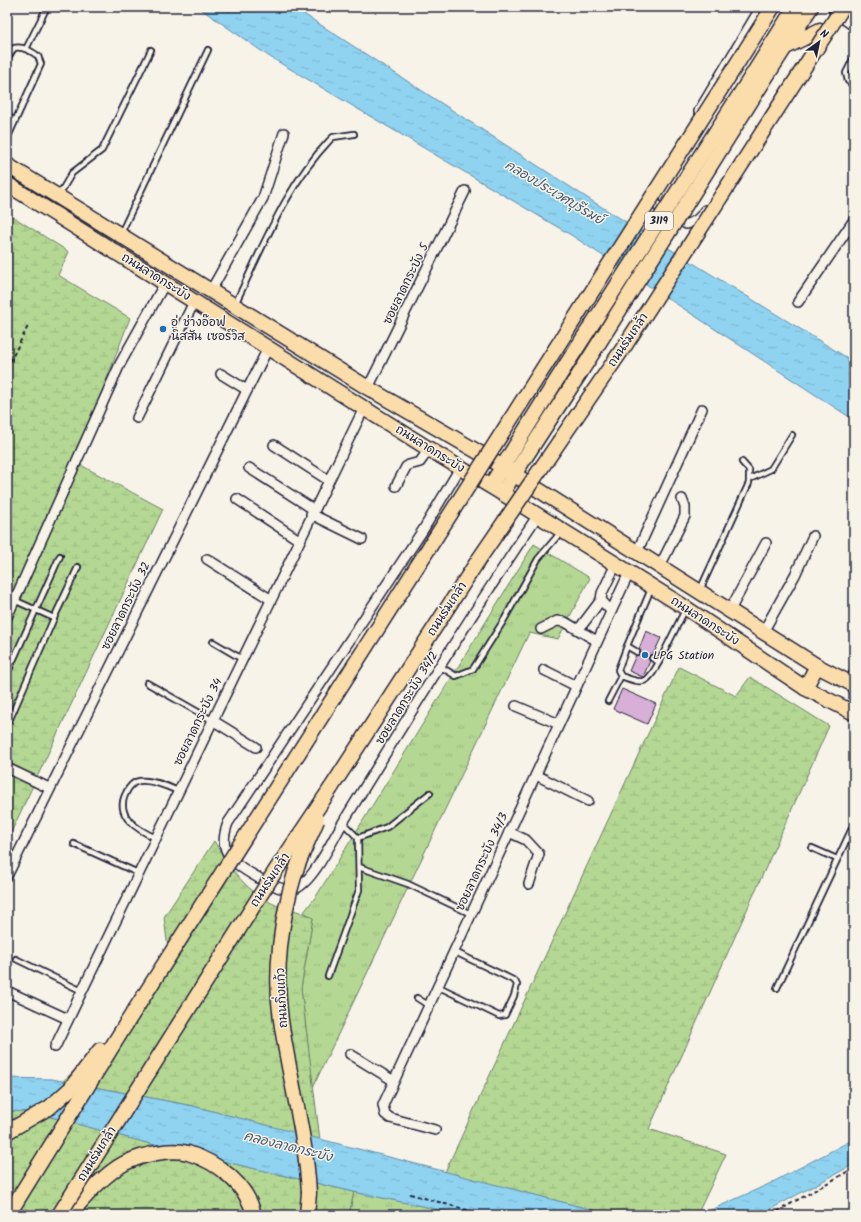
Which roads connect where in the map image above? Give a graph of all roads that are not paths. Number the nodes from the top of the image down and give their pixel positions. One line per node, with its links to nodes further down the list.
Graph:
1 (47, 7): 11 (lane)
2 (761, 7): 9 (street)
3 (773, 7): 136 (main road, bridge)
4 (776, 7): 10 (main road)
5 (795, 7): 10 (main road, ถนนร่มเกล้า / 3119)
6 (811, 7): 10 (main road, ถนนร่มเกล้า / 3119)
7 (837, 8): 8 (street); 9 (street); 109 (main road, ถนนร่มเกล้า, bridge)
8 (854, 26)
9 (820, 30): 10 (main road)
10 (779, 45): 16 (main road, ถนนร่มเกล้า / 3119)
11 (26, 49): 15 (lane); 19 (lane)
12 (151, 50): 26 (lane)
13 (208, 50): 28 (lane)
14 (854, 57): 17 (lane)
15 (7, 59)
16 (756, 81): 45 (main road, ถนนร่มเกล้า / 3119, bridge); 48 (main road, ถนนร่มเกล้า / 3119, bridge)
17 (854, 86)
18 (7, 116): 19 (lane)
19 (14, 120): 22 (lane)
20 (284, 133): 30 (street)
21 (354, 134): 33 (lane)
22 (7, 139)
23 (7, 164): 26 (main road, ถนนลาดกระบัง)
24 (7, 184): 29 (main road, ถนนลาดกระบัง)
25 (465, 191): 36 (street, ซอยลาดกระบัง 5)
26 (58, 196): 28 (main road, ถนนลาดกระบัง)
27 (854, 220): 32 (street)
28 (120, 235): 30 (main road, ถนนลาดกระบัง)
29 (165, 283): 31 (main road, ถนนลาดกระบัง); 72 (street)
30 (210, 292): 33 (main road, ถนนลาดกระบัง)
31 (194, 302): 34 (main road, ถนนลาดกระบัง); 40 (street)
32 (798, 302)
33 (234, 306): 36 (main road, ถนนลาดกระบัง)
34 (268, 348): 37 (street, ซอยลาดกระบัง 32); 38 (main road, ถนนลาดกระบัง)
35 (221, 374): 37 (street)
36 (368, 388): 45 (main road, ถนนลาดกระบัง)
37 (247, 390): 108 (street, ซอยลาดกระบัง 32)
38 (364, 408): 43 (main road, ถนนลาดกระบัง); 50 (street, ซอยลาดกระบัง 34)
39 (702, 409): 62 (street)
40 (137, 418)
41 (792, 435): 49 (lane)
42 (274, 445): 50 (street)
43 (429, 449): 47 (main road, ถนนลาดกระบัง); 51 (street)
44 (742, 462): 49 (lane)
45 (502, 467): 48 (main road, ถนนลาดกระบัง); 52 (main road, ถนนร่มเกล้า)
46 (249, 468): 55 (street)
47 (460, 468): 52 (main road, ถนนลาดกระบัง); 113 (street, ซอยลาดกระบัง 34/2)
48 (514, 475): 52 (main road, ถนนร่มเกล้า); 62 (main road, ถนนลาดกระบัง)
49 (750, 479): 70 (lane)
50 (328, 480): 55 (street, ซอยลาดกระบัง 34)
51 (396, 486)
52 (496, 489): 56 (main road, ถนนลาดกระบัง)
53 (237, 499): 60 (street)
54 (682, 499): 66 (street)
55 (312, 512): 59 (street); 60 (street, ซอยลาดกระบัง 34)
56 (538, 515): 57 (main road, ถนนลาดกระบัง); 91 (street, ซอยลาดกระบัง 34/2)
57 (563, 530): 65 (main road, ถนนลาดกระบัง); 91 (lane)
58 (813, 536): 82 (street)
59 (362, 539)
60 (299, 540): 71 (street, ซอยลาดกระบัง 34)
61 (766, 542): 76 (street)
62 (637, 552): 66 (main road, ถนนลาดกระบัง)
63 (60, 556): 75 (lane)
64 (207, 559): 71 (street)
65 (616, 564): 68 (main road, ถนนลาดกระบัง); 73 (street)
66 (660, 566): 70 (main road, ถนนลาดกระบัง)
67 (78, 567): 79 (lane)
68 (629, 573): 69 (main road, ถนนลาดกระบัง); 77 (street, ซอยลาดกระบัง 34/3)
69 (652, 587): 74 (main road, ถนนลาดกระบัง); 85 (lane)
70 (699, 591): 76 (main road, ถนนลาดกระบัง)
71 (270, 599): 88 (street, ซอยลาดกระบัง 34)
72 (14, 600): 75 (lane); 78 (street)
73 (601, 600): 77 (street); 81 (street)
74 (686, 608): 89 (lane); 98 (main road, ถนนลาดกระบัง)
75 (36, 610): 79 (lane); 93 (lane)
76 (730, 610): 82 (main road, ถนนลาดกระบัง)
77 (611, 611): 83 (street, ซอยลาดกระบัง 34/3)
78 (7, 617)
79 (54, 618): 102 (lane)
80 (541, 629): 81 (street)
81 (579, 629): 83 (street)
82 (763, 632): 90 (main road, ถนนลาดกระบัง)
83 (597, 641): 97 (street, ซอยลาดกระบัง 34/3)
84 (213, 642): 88 (lane)
85 (627, 646): 86 (lane); 94 (lane)
86 (638, 652)
87 (652, 658): 89 (lane)
88 (242, 659): 103 (street, ซอยลาดกระบัง 34)
89 (659, 662): 94 (lane)
90 (817, 666): 95 (main road, ถนนลาดกระบัง); 98 (main road)
91 (441, 667): 113 (street, ซอยลาดกระบัง 34/2)
92 (544, 670): 97 (street)
93 (7, 674)
94 (621, 676): 99 (lane)
95 (852, 678)
96 (147, 683): 103 (lane)
97 (576, 686): 104 (street, ซอยลาดกระบัง 34/3)
98 (805, 688): 101 (main road, ถนนลาดกระบัง)
99 (608, 701)
100 (516, 706): 104 (street)
101 (854, 713)
102 (10, 719)
103 (212, 720): 105 (street); 110 (street, ซอยลาดกระบัง 34)
104 (559, 724): 107 (street, ซอยลาดกระบัง 34/3)
105 (256, 747)
106 (7, 768): 108 (street)
107 (536, 775): 112 (street); 115 (street, ซอยลาดกระบัง 34/3)
108 (49, 788): 123 (street, ซอยลาดกระบัง 32)
109 (331, 788): 143 (main road, ถนนร่มเกล้า, bridge); 146 (main road, ถนนกิ่งแก้ว, bridge)
110 (178, 791): 116 (street, ซอยลาดกระบัง 34); 116 (lane)
111 (430, 793): 117 (lane)
112 (588, 801)
113 (343, 823): 117 (lane)
114 (854, 824): 120 (lane)
115 (510, 832): 124 (street); 125 (street, ซอยลาดกระบัง 34/3)
116 (156, 838): 122 (street, ซอยลาดกระบัง 34)
117 (358, 838): 121 (lane)
118 (74, 844): 122 (lane)
119 (812, 848): 120 (lane)
120 (838, 859): 130 (lane)
121 (359, 867): 125 (lane); 128 (lane)
122 (138, 874): 132 (street, ซอยลาดกระบัง 34)
123 (7, 876)
124 (529, 884)
125 (471, 914): 126 (street, ซอยลาดกระบัง 34/3)
126 (454, 951): 129 (street, ซอยลาดกระบัง 34/3); 129 (lane)
127 (16, 959): 132 (lane)
128 (328, 976)
129 (437, 986): 134 (street, ซอยลาดกระบัง 34/3)
130 (777, 988)
131 (7, 991): 135 (street)
132 (82, 991): 135 (street, ซอยลาดกระบัง 34)
133 (417, 998): 134 (lane)
134 (428, 1005): 139 (street, ซอยลาดกระบัง 34/3)
135 (68, 1019): 137 (street, ซอยลาดกระบัง 34)
136 (126, 1024): 141 (main road); 142 (main road)
137 (55, 1047)
138 (350, 1054): 139 (street)
139 (394, 1081): 140 (street, ซอยลาดกระบัง 34/3)
140 (434, 1130)
141 (7, 1131)
142 (8, 1215)
143 (59, 1215)
144 (69, 1215): 145 (main road)
145 (254, 1215)
146 (307, 1215)

